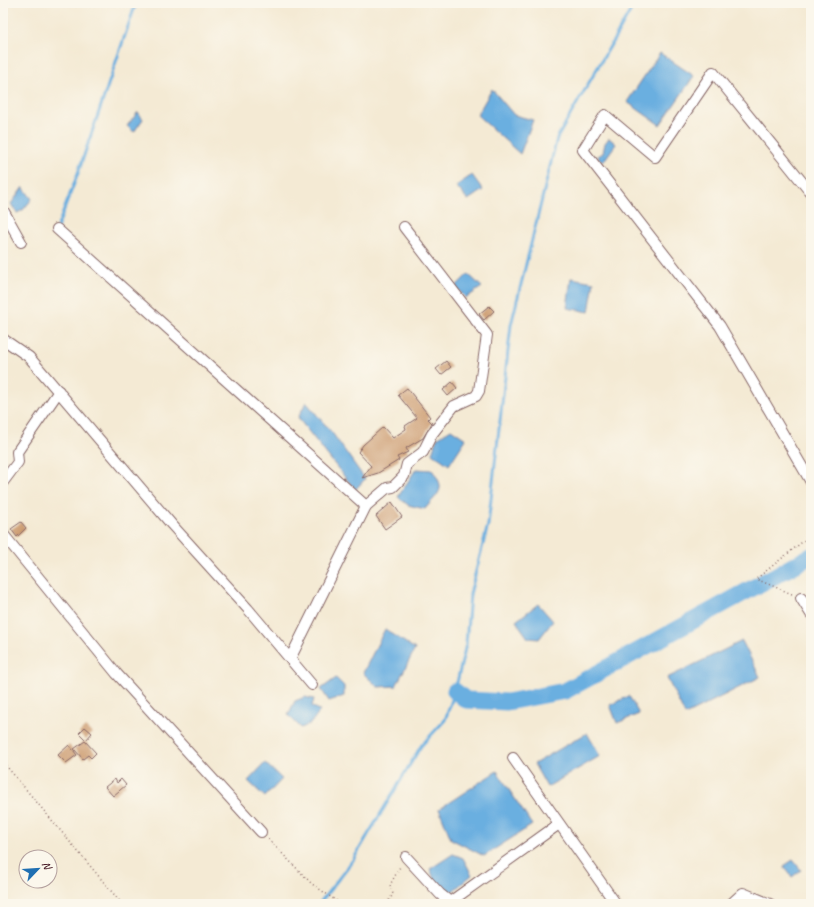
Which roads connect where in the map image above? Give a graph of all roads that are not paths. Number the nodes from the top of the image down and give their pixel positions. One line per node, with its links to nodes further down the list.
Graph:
1 (811, 194): 9 (street)
2 (3, 210): 5 (street)
3 (404, 227): 10 (street)
4 (57, 229): 10 (street)
5 (21, 242)
6 (3, 339): 7 (street)
7 (59, 391): 8 (street); 14 (street)
8 (3, 482)
9 (811, 482)
10 (366, 506): 14 (street)
11 (3, 534): 18 (street)
12 (801, 598): 13 (street)
13 (811, 614)
14 (290, 659): 15 (street)
15 (312, 686)
16 (513, 758): 17 (street)
17 (559, 824): 19 (street); 20 (street)
18 (261, 832)
19 (406, 857)
20 (616, 904)
21 (731, 904): 22 (street)
22 (770, 904)

